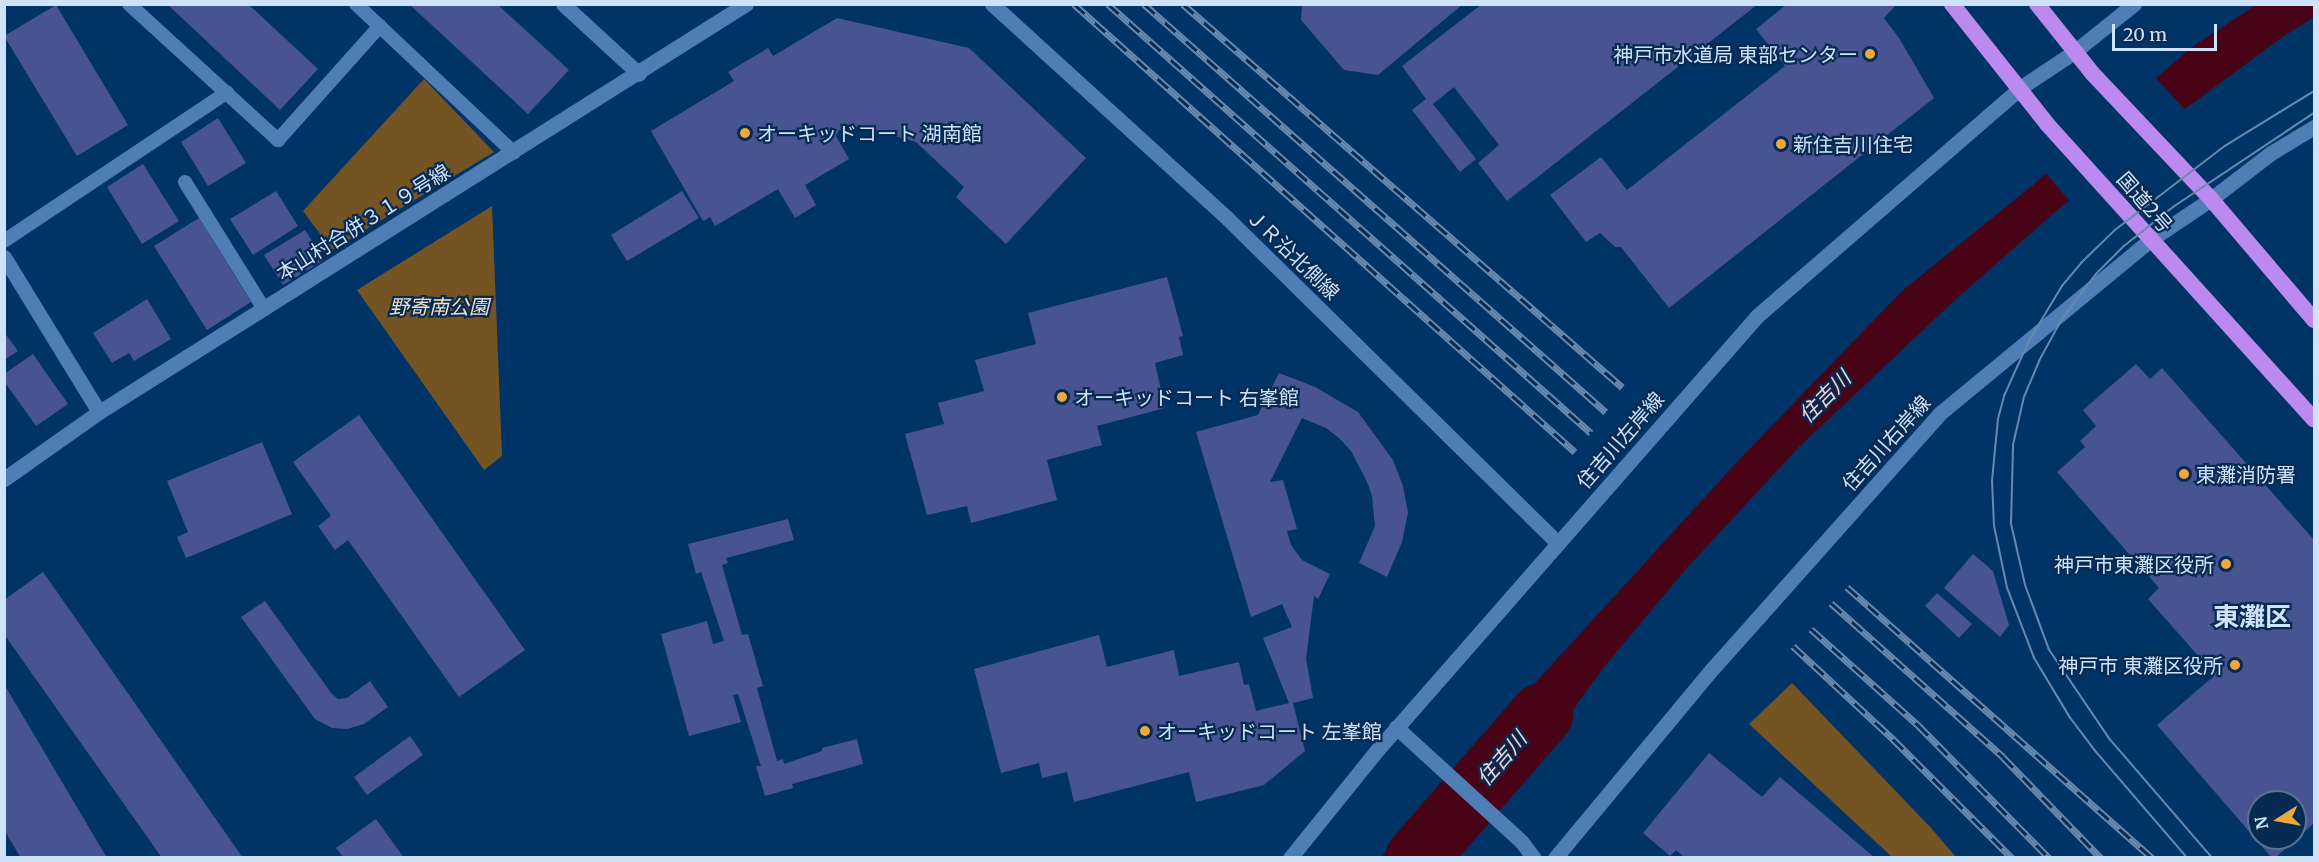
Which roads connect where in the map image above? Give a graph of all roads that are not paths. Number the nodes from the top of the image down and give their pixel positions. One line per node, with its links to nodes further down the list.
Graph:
1 (129, 4): 13 (lane)
2 (356, 4): 9 (lane)
3 (563, 4): 11 (street)
4 (747, 4): 11 (street, 本山村合併３１９号線)
5 (992, 4): 26 (street, ＪＲ沿北側線)
6 (1952, 4): 12 (highway, 国道2号)
7 (2037, 4): 10 (highway)
8 (2134, 4): 10 (street)
9 (380, 27): 13 (lane); 15 (lane)
10 (2074, 52): 12 (street, 住吉川左岸線); 17 (highway)
11 (639, 74): 15 (street, 本山村合併３１９号線)
12 (2020, 88): 18 (highway, 国道2号); 26 (street, 住吉川左岸線)
13 (226, 92): 19 (lane)
14 (2314, 127): 17 (street, 住吉川右岸線)
15 (514, 153): 21 (street, 本山村合併３１９号線)
16 (185, 182): 21 (lane)
17 (2211, 199): 18 (street, 住吉川右岸線); 22 (highway)
18 (2150, 240): 24 (highway, 国道2号); 30 (street, 住吉川右岸線)
19 (4, 241)
20 (4, 257): 23 (street)
21 (264, 309): 23 (street, 本山村合併３１９号線)
22 (2314, 320)
23 (99, 412): 25 (street, 本山村合併３１９号線)
24 (2314, 419)
25 (4, 479)
26 (1557, 542): 27 (street, 住吉川左岸線)
27 (1396, 727): 28 (street, 住吉川左岸線); 29 (street)
28 (1290, 858)
29 (1534, 858)
30 (1555, 858)

